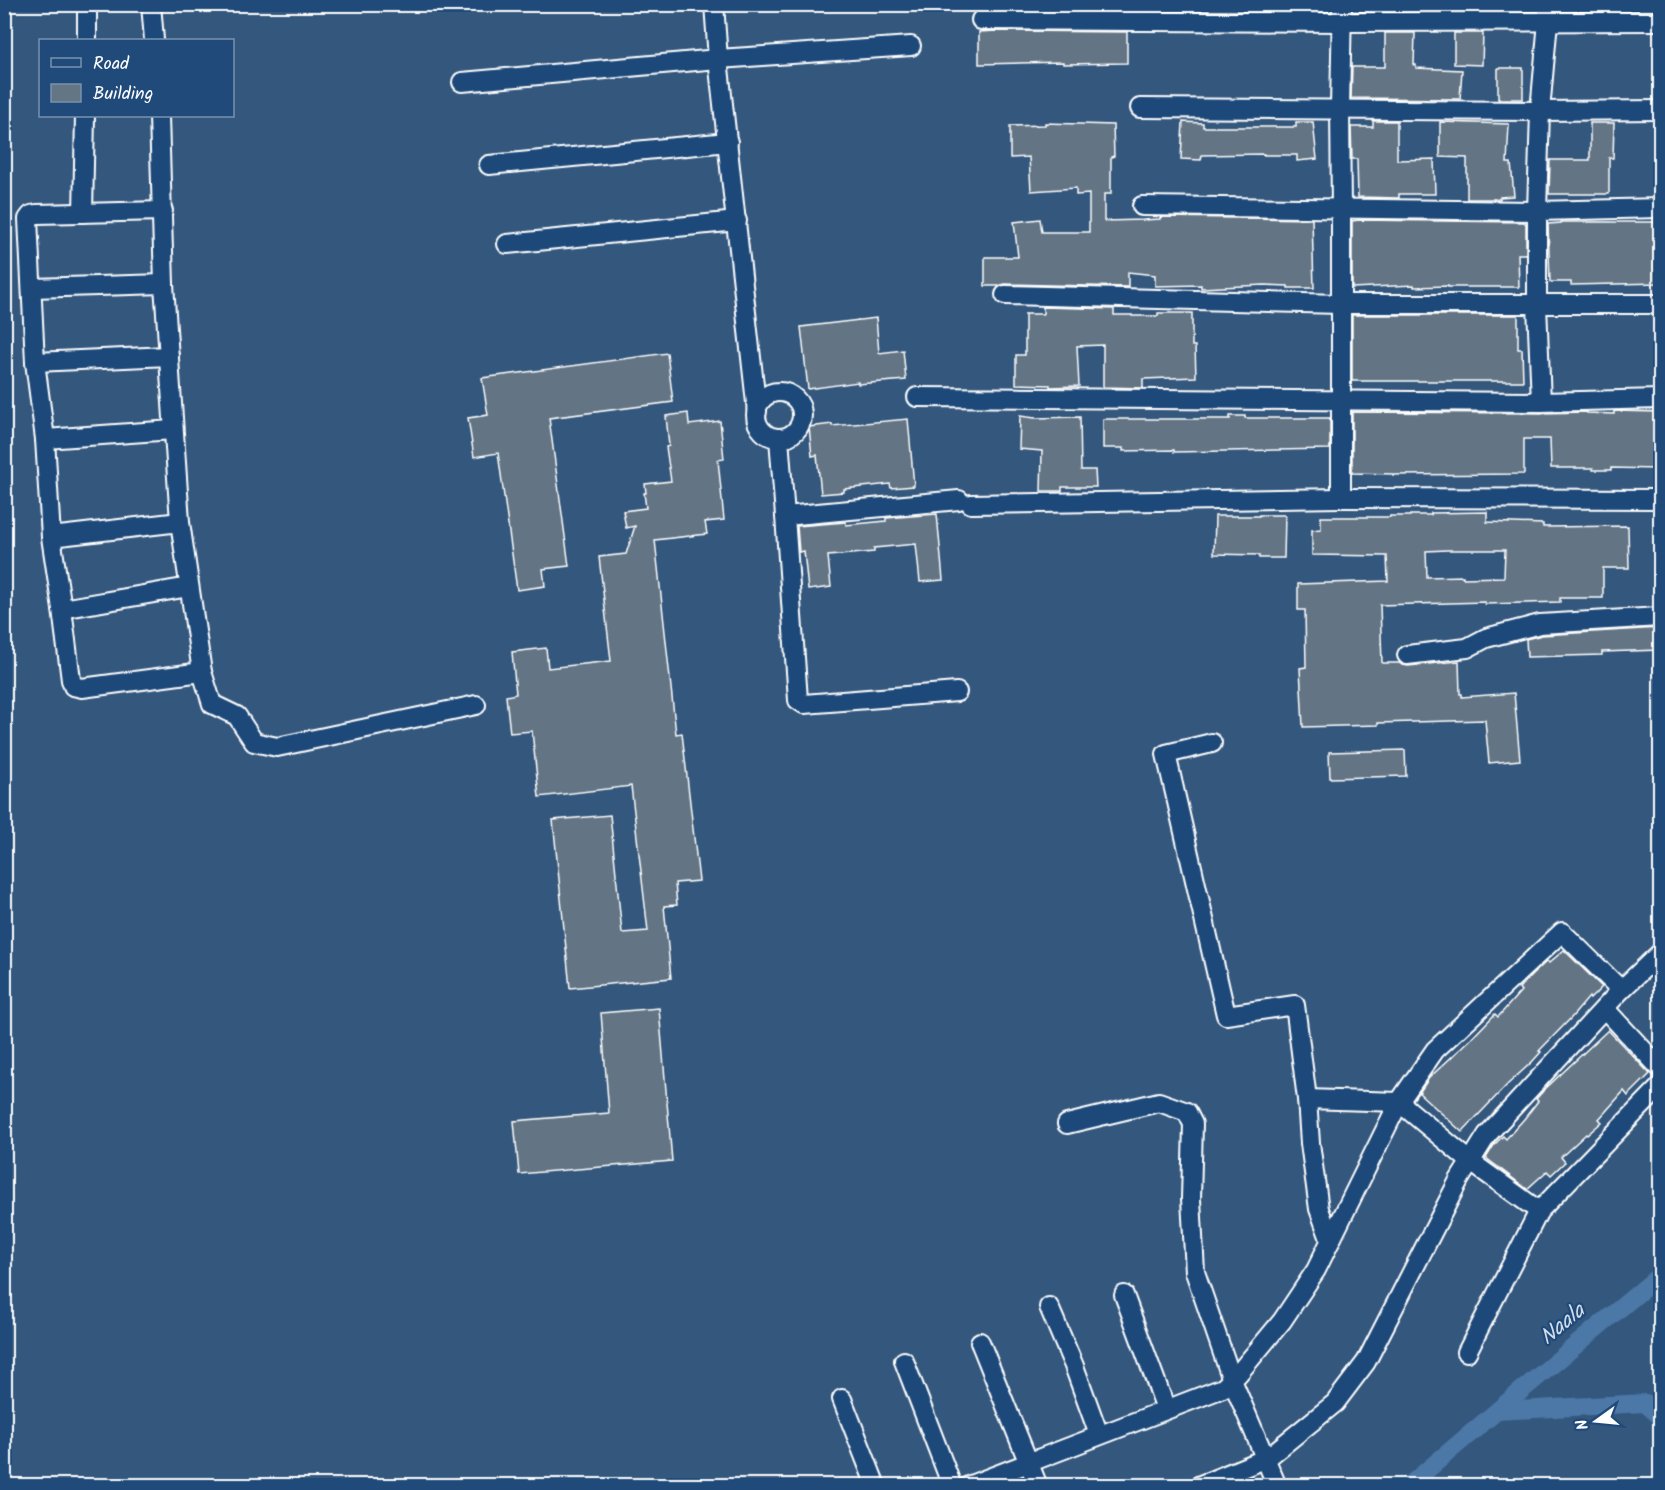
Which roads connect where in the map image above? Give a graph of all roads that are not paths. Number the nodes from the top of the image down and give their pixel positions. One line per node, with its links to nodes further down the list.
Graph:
1 (87, 4): 8 (street)
2 (151, 4): 9 (street)
3 (714, 4): 11 (street)
4 (1342, 13): 5 (street); 6 (street); 14 (street)
5 (1548, 13): 7 (street); 16 (street)
6 (981, 20)
7 (1660, 21)
8 (87, 39)
9 (154, 39)
10 (911, 46): 11 (street)
11 (718, 59): 12 (street); 19 (street)
12 (462, 82)
13 (1140, 108): 14 (street)
14 (1340, 108): 16 (street); 23 (street)
15 (1660, 110): 16 (street)
16 (1540, 111): 25 (street)
17 (85, 117): 26 (street)
18 (159, 117): 24 (street)
19 (728, 142): 20 (street); 27 (street)
20 (489, 165)
21 (1142, 206): 23 (street)
22 (1660, 208): 25 (street)
23 (1341, 209): 25 (street); 32 (street)
24 (163, 211): 26 (street); 29 (street)
25 (1537, 211): 34 (street)
26 (83, 213): 30 (street)
27 (737, 221): 28 (street); 41 (street)
28 (507, 244)
29 (164, 284): 30 (street); 35 (street)
30 (32, 288): 36 (street)
31 (1005, 295): 32 (street)
32 (1340, 304): 34 (street); 39 (street)
33 (1660, 304): 34 (street)
34 (1536, 305): 40 (street)
35 (169, 356): 36 (street); 42 (street)
36 (35, 362): 44 (street)
37 (917, 398): 39 (street)
38 (1660, 399): 40 (street)
39 (1341, 400): 40 (street); 45 (street)
40 (1541, 402)
41 (757, 411): 43 (street); 43 (street)
42 (173, 430): 44 (street); 48 (street)
43 (779, 438): 47 (street)
44 (45, 439): 49 (street)
45 (1341, 498): 46 (street); 47 (street)
46 (1660, 499)
47 (785, 516): 55 (street)
48 (180, 522): 49 (street); 50 (street)
49 (51, 537): 51 (street)
50 (189, 587): 51 (street); 54 (street)
51 (62, 609): 54 (street)
52 (1660, 617): 53 (street)
53 (1407, 655)
54 (202, 672): 56 (street)
55 (957, 692)
56 (476, 705)
57 (1212, 743): 63 (street)
58 (1660, 953): 59 (street)
59 (1621, 990): 60 (street); 64 (street)
60 (1605, 1009): 61 (street); 66 (street)
61 (1660, 1068)
62 (1660, 1087): 67 (street)
63 (1308, 1099): 64 (street); 68 (street)
64 (1399, 1101): 66 (street); 68 (street)
65 (1067, 1124): 74 (street)
66 (1471, 1162): 67 (street); 78 (street)
67 (1539, 1211): 72 (street)
68 (1330, 1239): 74 (street)
69 (1124, 1295): 76 (street)
70 (1049, 1307): 77 (street)
71 (980, 1342): 79 (street)
72 (1467, 1352)
73 (904, 1361): 81 (street)
74 (1232, 1380): 76 (street); 78 (street)
75 (842, 1399): 80 (street)
76 (1166, 1409): 77 (street)
77 (1099, 1435): 79 (street)
78 (1267, 1458): 84 (street); 85 (street)
79 (1029, 1463): 82 (street); 83 (street)
80 (876, 1485)
81 (952, 1485)
82 (968, 1485)
83 (1038, 1485)
84 (1198, 1485)
85 (1277, 1485)

